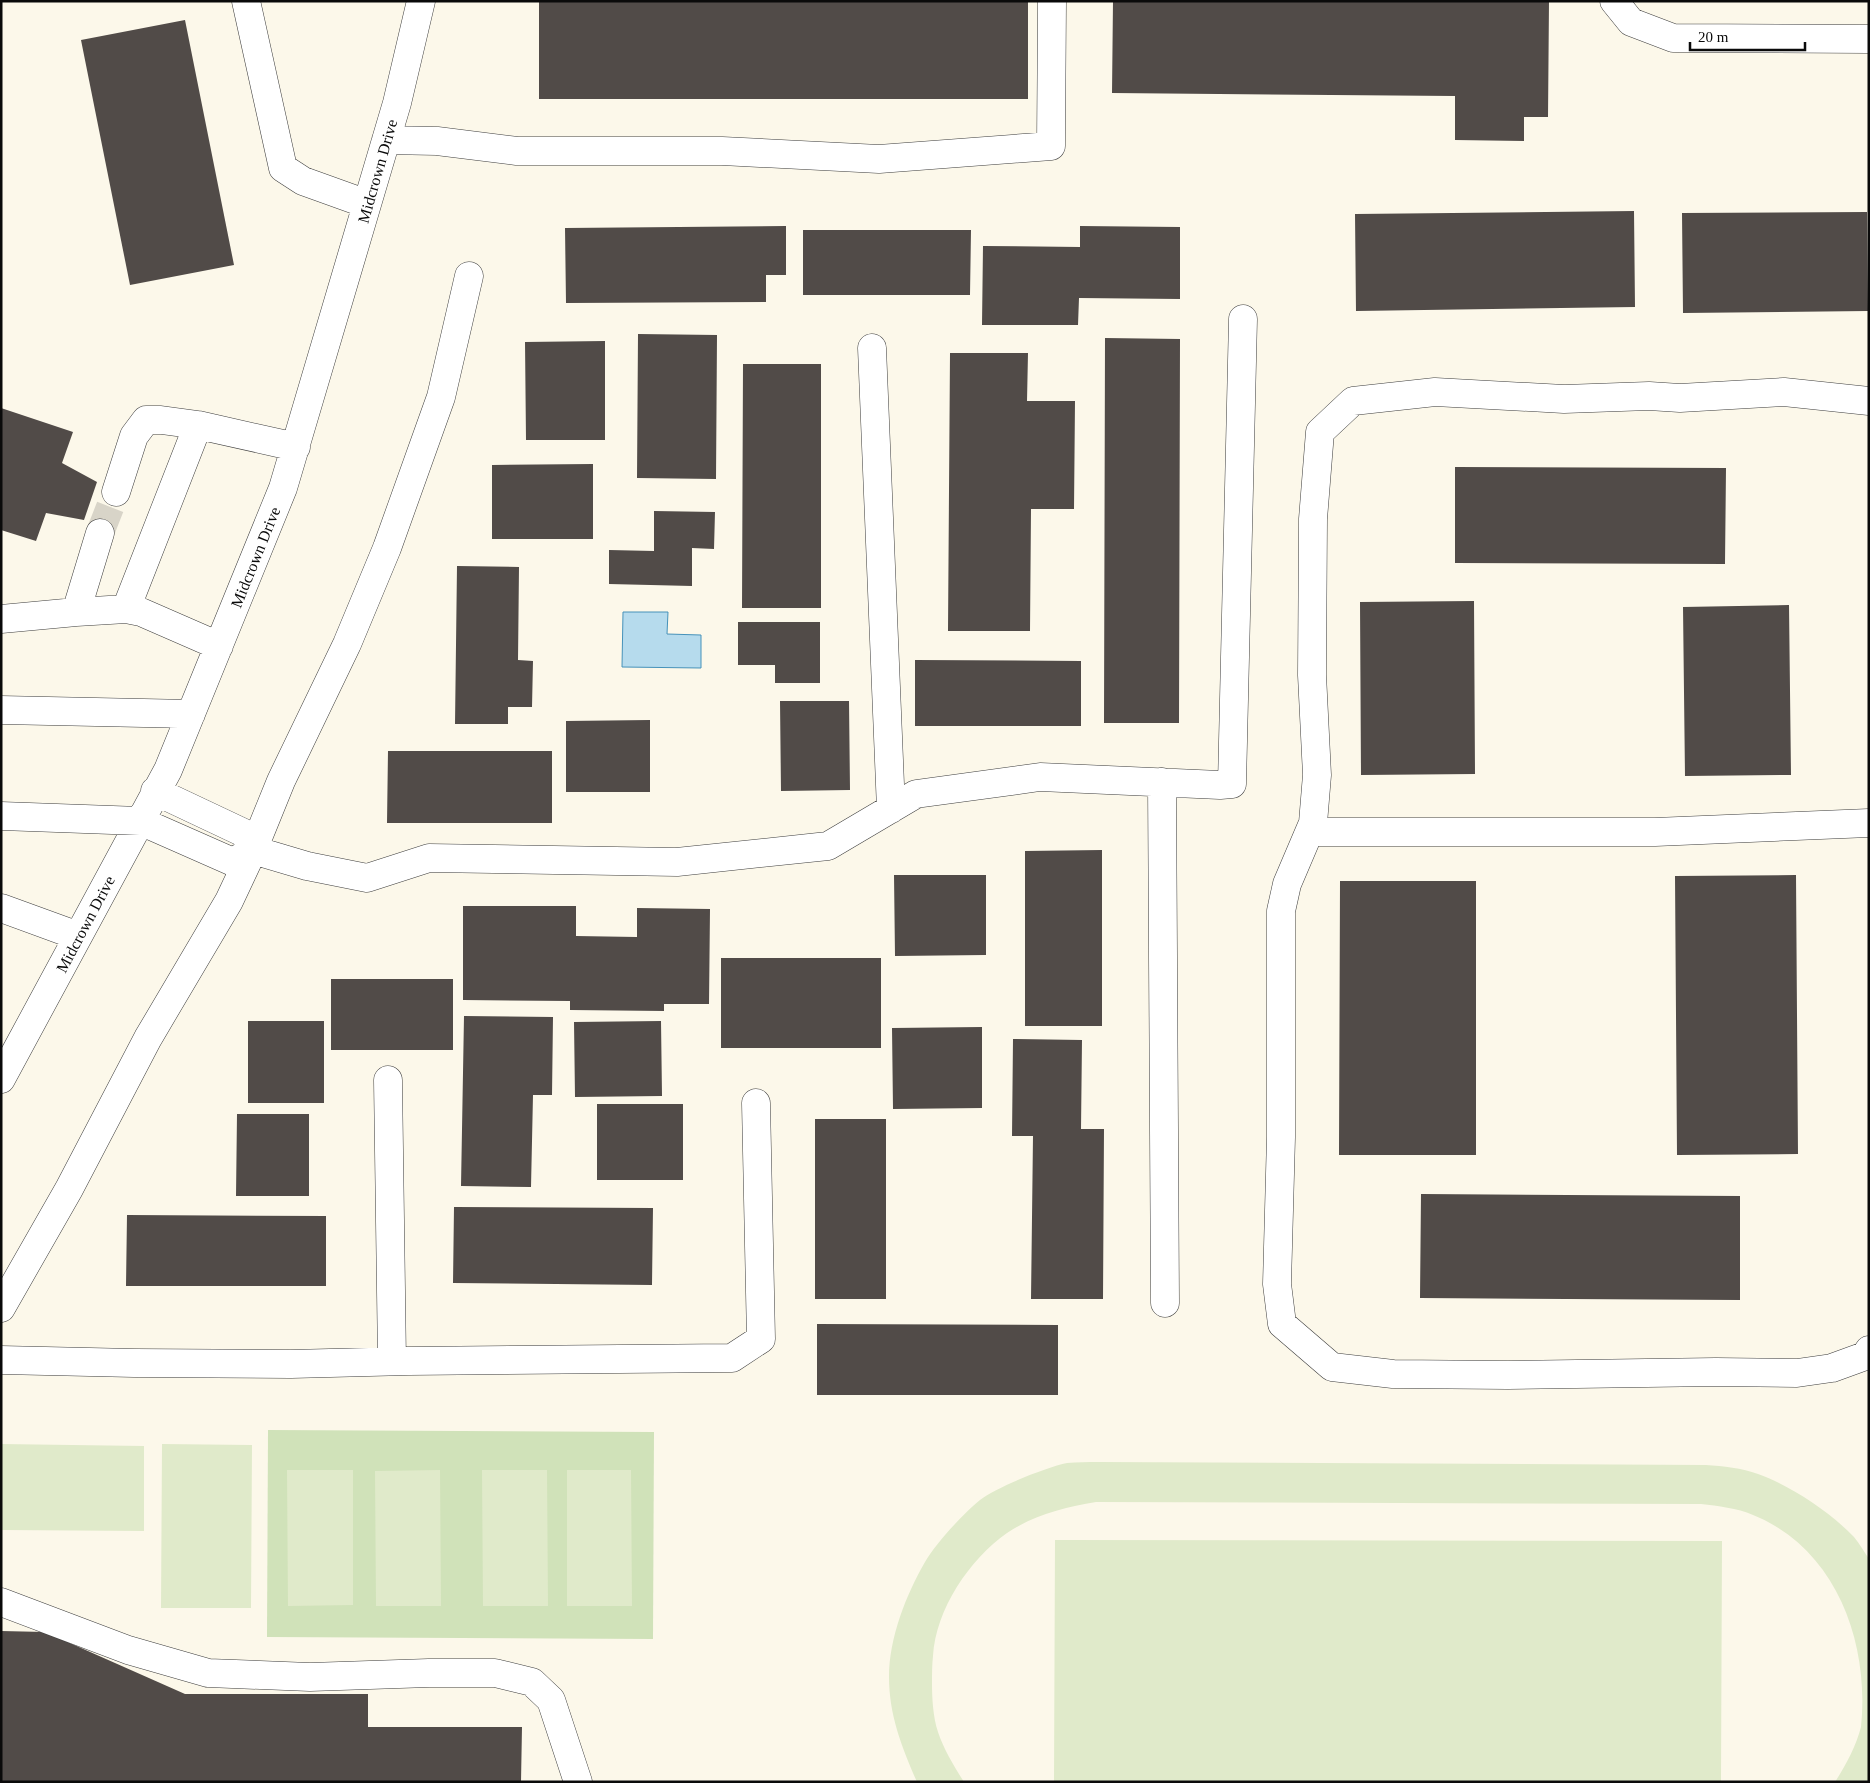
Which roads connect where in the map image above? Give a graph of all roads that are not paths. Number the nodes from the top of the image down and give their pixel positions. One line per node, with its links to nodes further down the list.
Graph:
1 (246, 1): 7 (street)
2 (421, 1): 6 (street, Midcrown Drive)
3 (1052, 1): 6 (street)
4 (1614, 1): 5 (street)
5 (1869, 38)
6 (386, 140): 7 (street, Midcrown Drive)
7 (367, 204): 13 (street, Midcrown Drive)
8 (469, 276): 29 (street)
9 (1243, 319): 22 (street)
10 (872, 348): 24 (street)
11 (1869, 401): 28 (street)
12 (198, 425): 13 (street); 14 (street); 16 (street)
13 (296, 447): 19 (street, Midcrown Drive)
14 (116, 492)
15 (100, 532): 17 (street)
16 (126, 609): 17 (street); 19 (street)
17 (76, 612): 18 (street)
18 (1, 619)
19 (219, 646): 21 (street, Midcrown Drive)
20 (1, 710): 21 (street)
21 (191, 714): 23 (street, Midcrown Drive)
22 (1162, 782): 24 (street); 35 (street)
23 (155, 791): 26 (street, Midcrown Drive); 29 (street)
24 (891, 809): 29 (street)
25 (1, 816): 26 (street)
26 (140, 821): 29 (street); 31 (street, Midcrown Drive)
27 (1869, 823): 28 (street)
28 (1310, 832): 37 (street)
29 (253, 850): 36 (street)
30 (1, 908): 31 (street)
31 (78, 936): 32 (street, Midcrown Drive)
32 (1, 1078)
33 (388, 1080): 39 (street)
34 (756, 1102): 39 (street)
35 (1165, 1303)
36 (1, 1308)
37 (1869, 1350)
38 (1, 1360): 39 (street)
39 (392, 1361)
40 (1, 1602): 41 (street)
41 (578, 1782)

